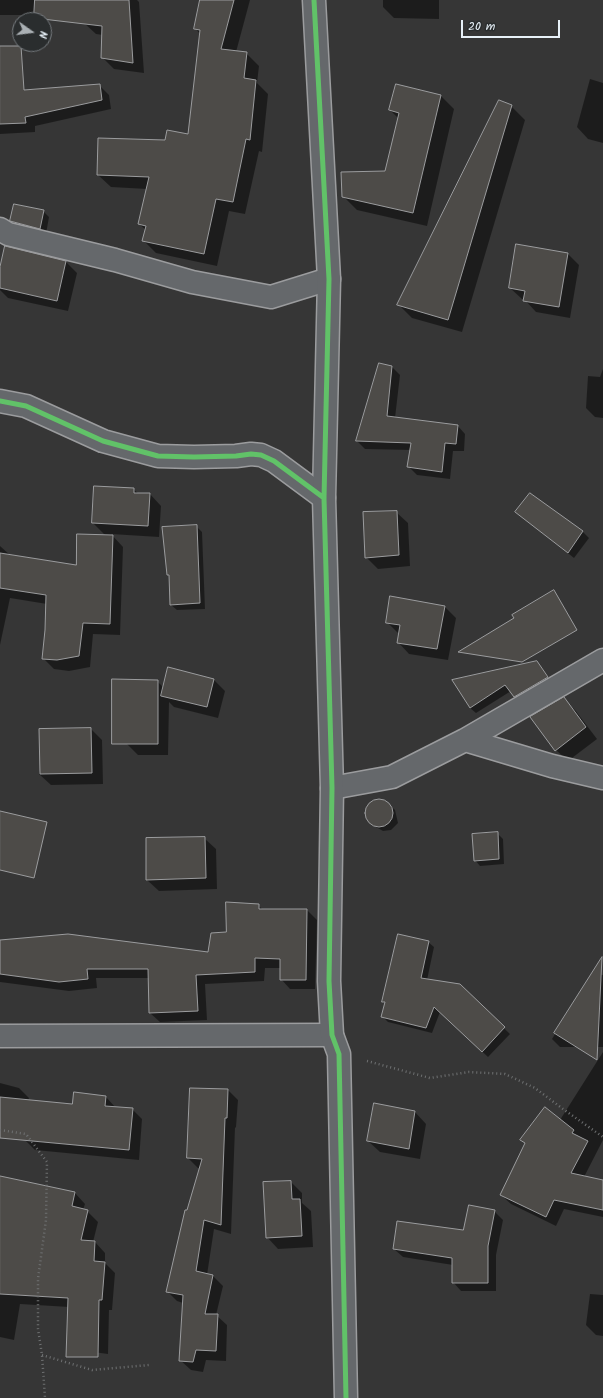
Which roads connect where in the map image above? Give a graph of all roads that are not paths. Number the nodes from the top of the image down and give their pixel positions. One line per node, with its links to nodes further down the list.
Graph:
1 (314, 0): 3 (street)
2 (0, 229): 3 (street)
3 (329, 279): 5 (street)
4 (0, 401): 5 (street)
5 (324, 498): 9 (street)
6 (603, 660): 7 (street)
7 (465, 740): 8 (street); 9 (street)
8 (603, 778)
9 (332, 788): 11 (street)
10 (0, 1036): 11 (street)
11 (336, 1044): 12 (street)
12 (346, 1398)

